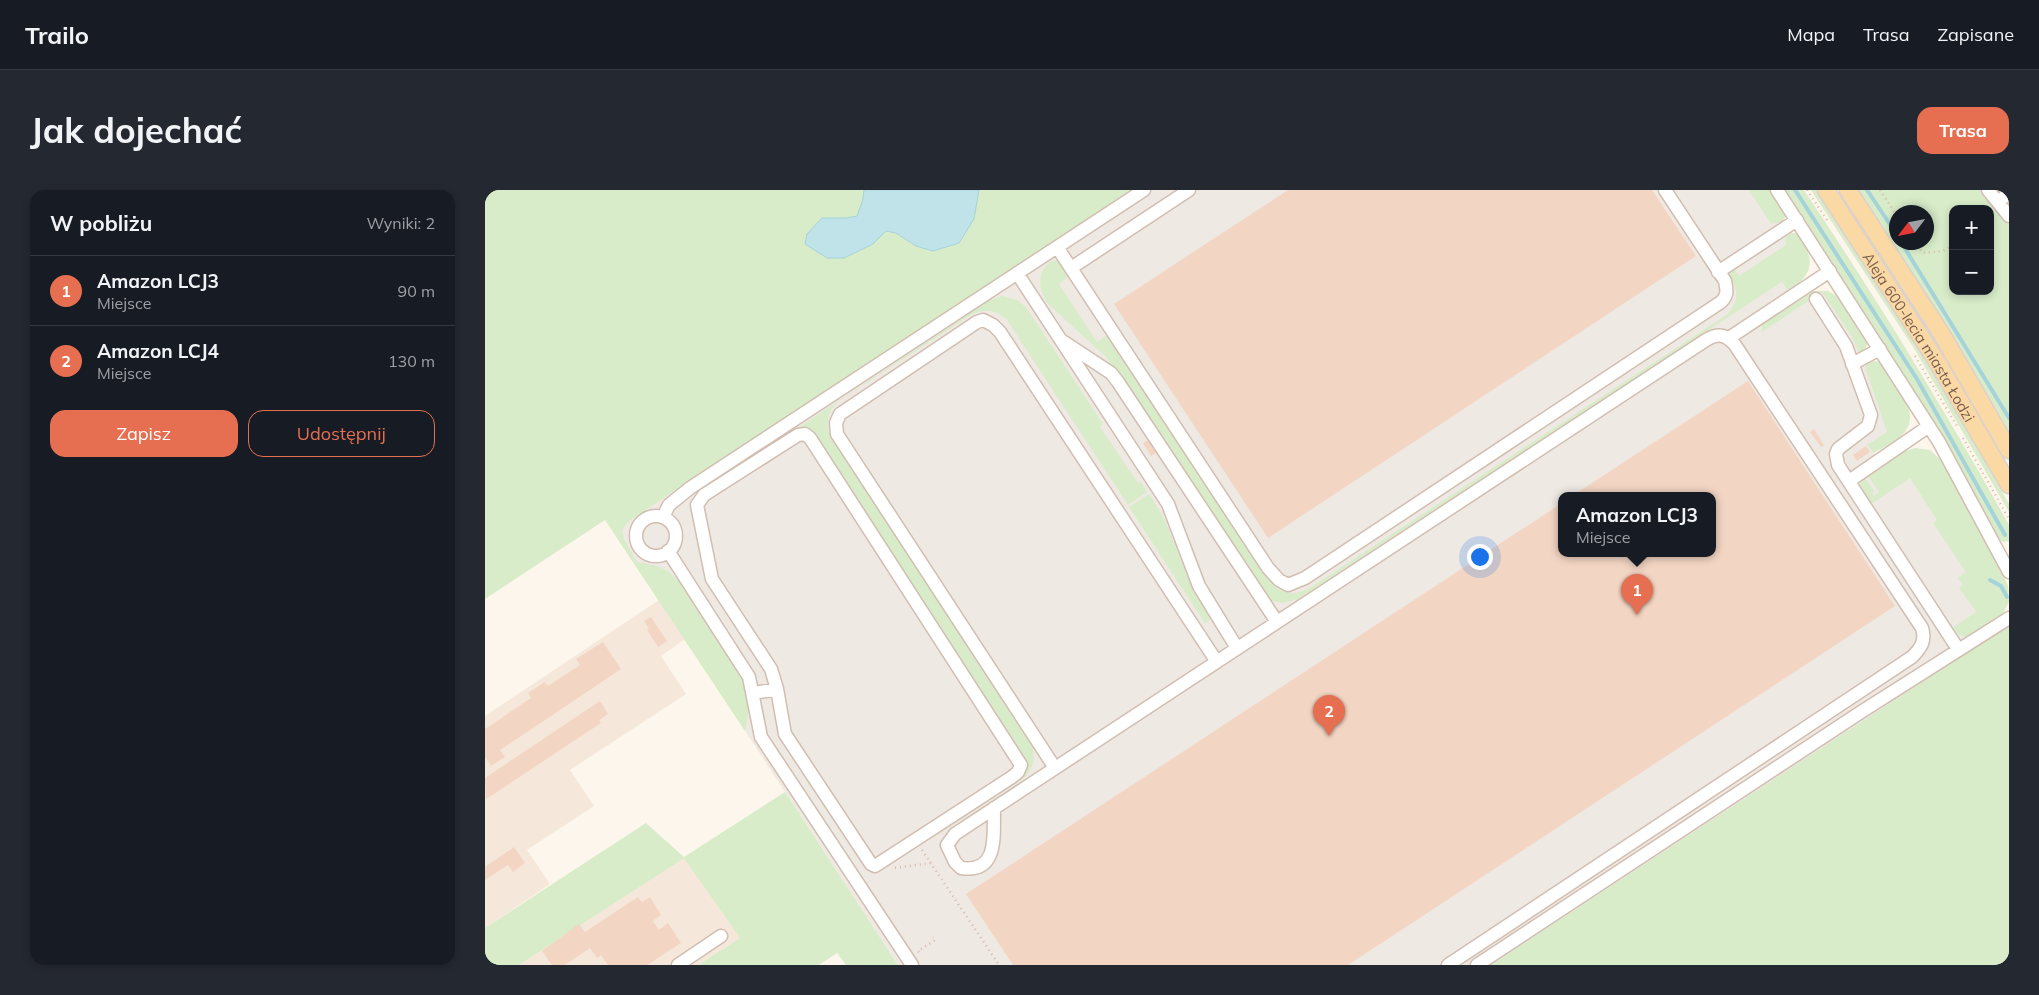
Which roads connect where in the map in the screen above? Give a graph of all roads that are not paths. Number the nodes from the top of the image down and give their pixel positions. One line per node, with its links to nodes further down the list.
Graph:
1 (1144, 190): 12 (street)
2 (1189, 190): 13 (street)
3 (1665, 190): 15 (street)
4 (1777, 190): 11 (street)
5 (1826, 190): 25 (main road, Aleja 600-lecia miasta Łodzi)
6 (1848, 190): 23 (main road, Aleja 600-lecia miasta Łodzi)
7 (1988, 190): 9 (street)
8 (2009, 193): 9 (street)
9 (1998, 202): 10 (street)
10 (2009, 216)
11 (1797, 220): 14 (street); 15 (street)
12 (1057, 247): 13 (street); 16 (street)
13 (1071, 268): 15 (street)
14 (1830, 271): 18 (street); 20 (street)
15 (1718, 272)
16 (1017, 273): 19 (street); 26 (street)
17 (1816, 300): 21 (street)
18 (1729, 338): 32 (street); 43 (street)
19 (1060, 340): 32 (street); 33 (street)
20 (1880, 348): 21 (street); 22 (street)
21 (1852, 364): 24 (street)
22 (1929, 426): 24 (street); 28 (street)
23 (2009, 450)
24 (1849, 481): 34 (street)
25 (2009, 485)
26 (663, 518): 27 (street); 27 (street)
27 (668, 551): 30 (street)
28 (2009, 572)
29 (725, 600): 30 (street); 36 (street); 36 (street)
30 (707, 612): 37 (street)
31 (2009, 618): 34 (street)
32 (1277, 622): 33 (street)
33 (1237, 648): 35 (street)
34 (1958, 649): 44 (street)
35 (1217, 662): 38 (street); 38 (street)
36 (777, 689): 37 (street)
37 (753, 694): 41 (street)
38 (1055, 768): 39 (street)
39 (994, 808): 39 (street)
40 (721, 936): 42 (street)
41 (917, 961)
42 (678, 965)
43 (1448, 965)
44 (1477, 965)

